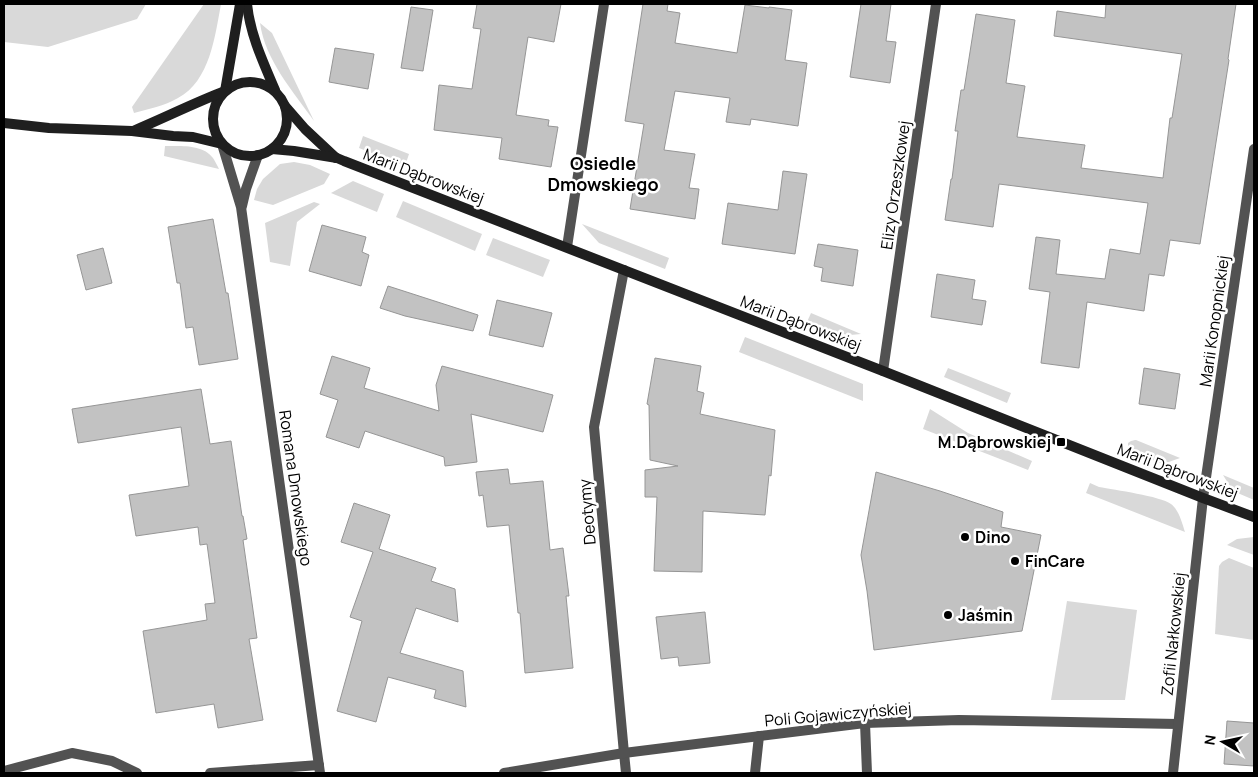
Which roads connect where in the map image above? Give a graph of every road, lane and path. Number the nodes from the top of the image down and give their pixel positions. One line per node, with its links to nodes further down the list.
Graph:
1 (240, 4): 5 (street)
2 (247, 4): 6 (street)
3 (604, 4): 16 (street)
4 (936, 4): 18 (street, Elizy Orzeszkowej)
5 (225, 91): 6 (street); 9 (street); 10 (street)
6 (276, 91): 7 (street)
7 (285, 106): 11 (street); 14 (street, Marii Dąbrowskiej)
8 (4, 123): 9 (street)
9 (132, 131): 10 (street)
10 (222, 144): 13 (street); 15 (street, Romana Dmowskiego)
11 (272, 149): 13 (street); 14 (street, Marii Dąbrowskiej)
12 (1254, 149): 19 (street, Marii Konopnickiej)
13 (258, 155): 15 (street, Romana Dmowskiego)
14 (337, 158): 16 (street, Marii Dąbrowskiej)
15 (242, 207): 25 (street, Romana Dmowskiego)
16 (567, 247): 17 (street, Marii Dąbrowskiej)
17 (624, 270): 18 (street, Marii Dąbrowskiej); 24 (street, Deotymy)
18 (883, 371): 19 (street, Marii Dąbrowskiej)
19 (1203, 498): 20 (street, Marii Dąbrowskiej); 22 (street, Zofii Nałkowskiej)
20 (1254, 517)
21 (865, 723): 22 (street, Poli Gojawiczyńskiej); 23 (street, Poli Gojawiczyńskiej); 32 (street)
22 (1178, 724): 33 (street, Zofii Nałkowskiej)
23 (759, 736): 24 (street, Poli Gojawiczyńskiej); 31 (street)
24 (624, 753): 29 (street, Poli Gojawiczyńskiej); 30 (street, Deotymy)
25 (319, 769): 28 (street)
26 (4, 771): 27 (street)
27 (137, 773)
28 (210, 773)
29 (504, 773)
30 (626, 773)
31 (755, 773)
32 (867, 773)
33 (1173, 773)

